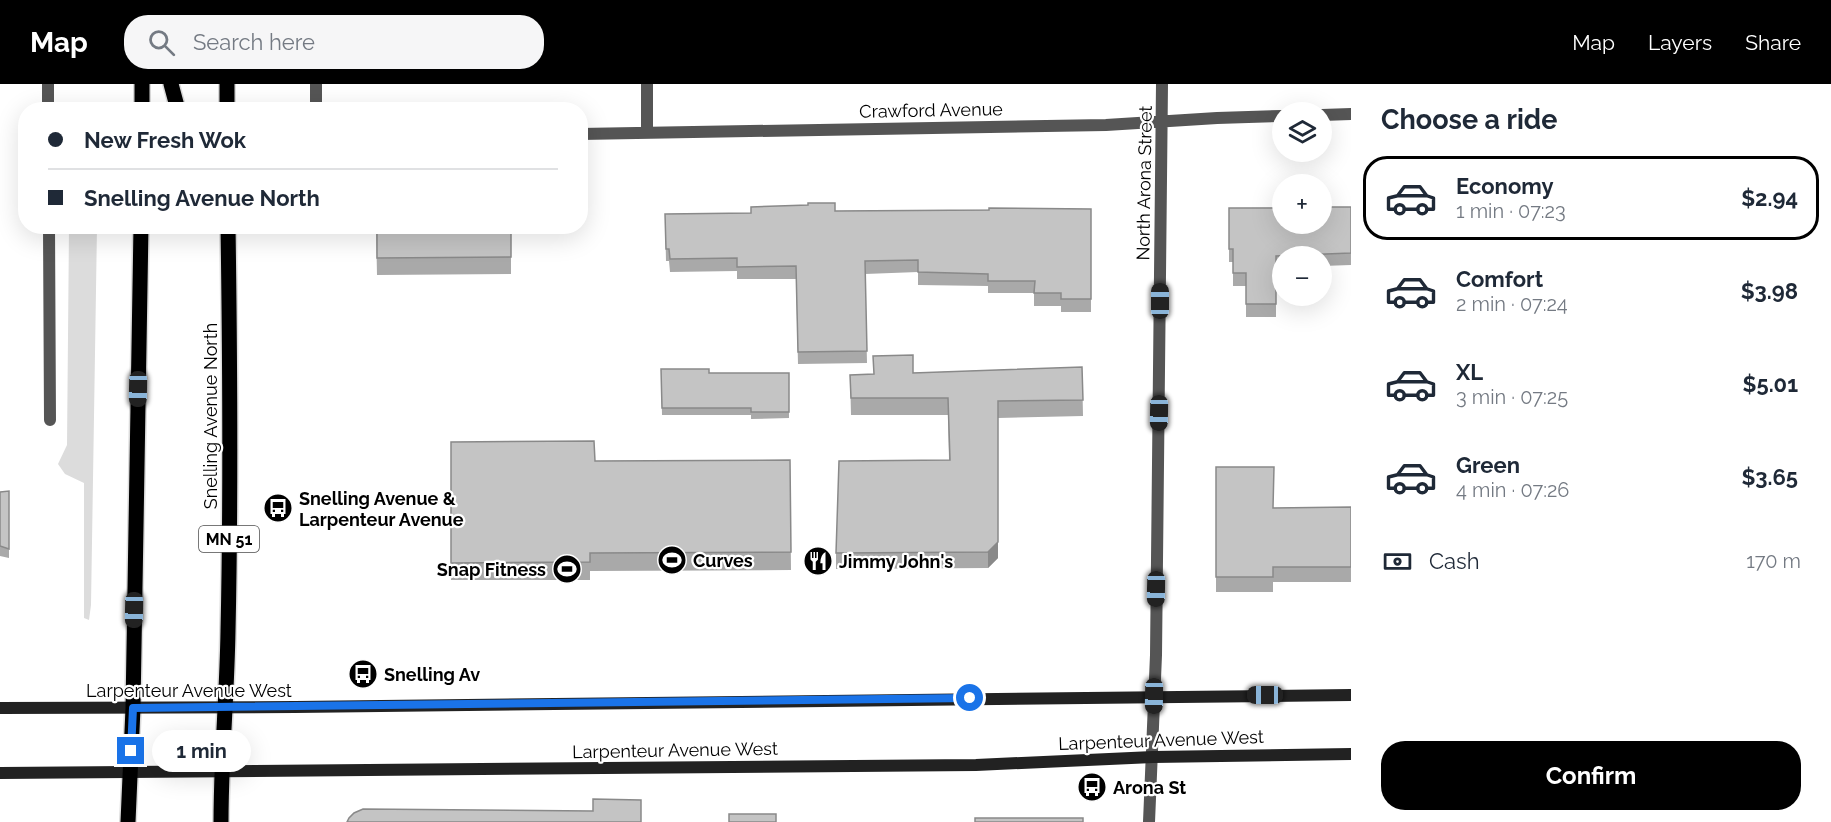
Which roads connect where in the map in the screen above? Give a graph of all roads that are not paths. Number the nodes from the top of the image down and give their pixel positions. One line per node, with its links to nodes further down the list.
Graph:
1 (48, 84): 8 (street)
2 (142, 84): 9 (main road)
3 (171, 84): 10 (main road)
4 (227, 84): 11 (main road)
5 (316, 84): 12 (street)
6 (647, 84): 17 (street)
7 (1162, 84): 16 (street, North Arona Street)
8 (48, 102)
9 (142, 102)
10 (176, 102)
11 (226, 102)
12 (316, 102)
13 (1351, 114): 14 (street)
14 (1332, 115)
15 (1272, 116): 16 (street, Crawford Avenue)
16 (1162, 121): 17 (street, Crawford Avenue); 24 (street, North Arona Street)
17 (647, 133): 18 (street, Crawford Avenue)
18 (588, 134)
19 (49, 234): 22 (street)
20 (141, 234): 26 (main road)
21 (228, 234): 27 (main road, Snelling Avenue North / MN 51)
22 (50, 420)
23 (1351, 695): 24 (main road, Larpenteur Avenue West)
24 (1154, 696): 27 (main road, Larpenteur Avenue West); 29 (street, North Arona Street)
25 (0, 708): 26 (main road, Larpenteur Avenue West)
26 (133, 708): 27 (main road, Larpenteur Avenue West); 30 (main road)
27 (225, 708): 32 (main road, Snelling Avenue North / MN 51)
28 (1351, 754): 29 (main road, Larpenteur Avenue West)
29 (1153, 757): 32 (main road, Larpenteur Avenue West); 35 (street, North Arona Street)
30 (129, 772): 31 (main road, Larpenteur Avenue West); 32 (main road, Larpenteur Avenue West); 33 (main road)
31 (0, 773)
32 (221, 773): 34 (main road, Snelling Avenue North / MN 51)
33 (128, 822)
34 (221, 822)
35 (1149, 822)

